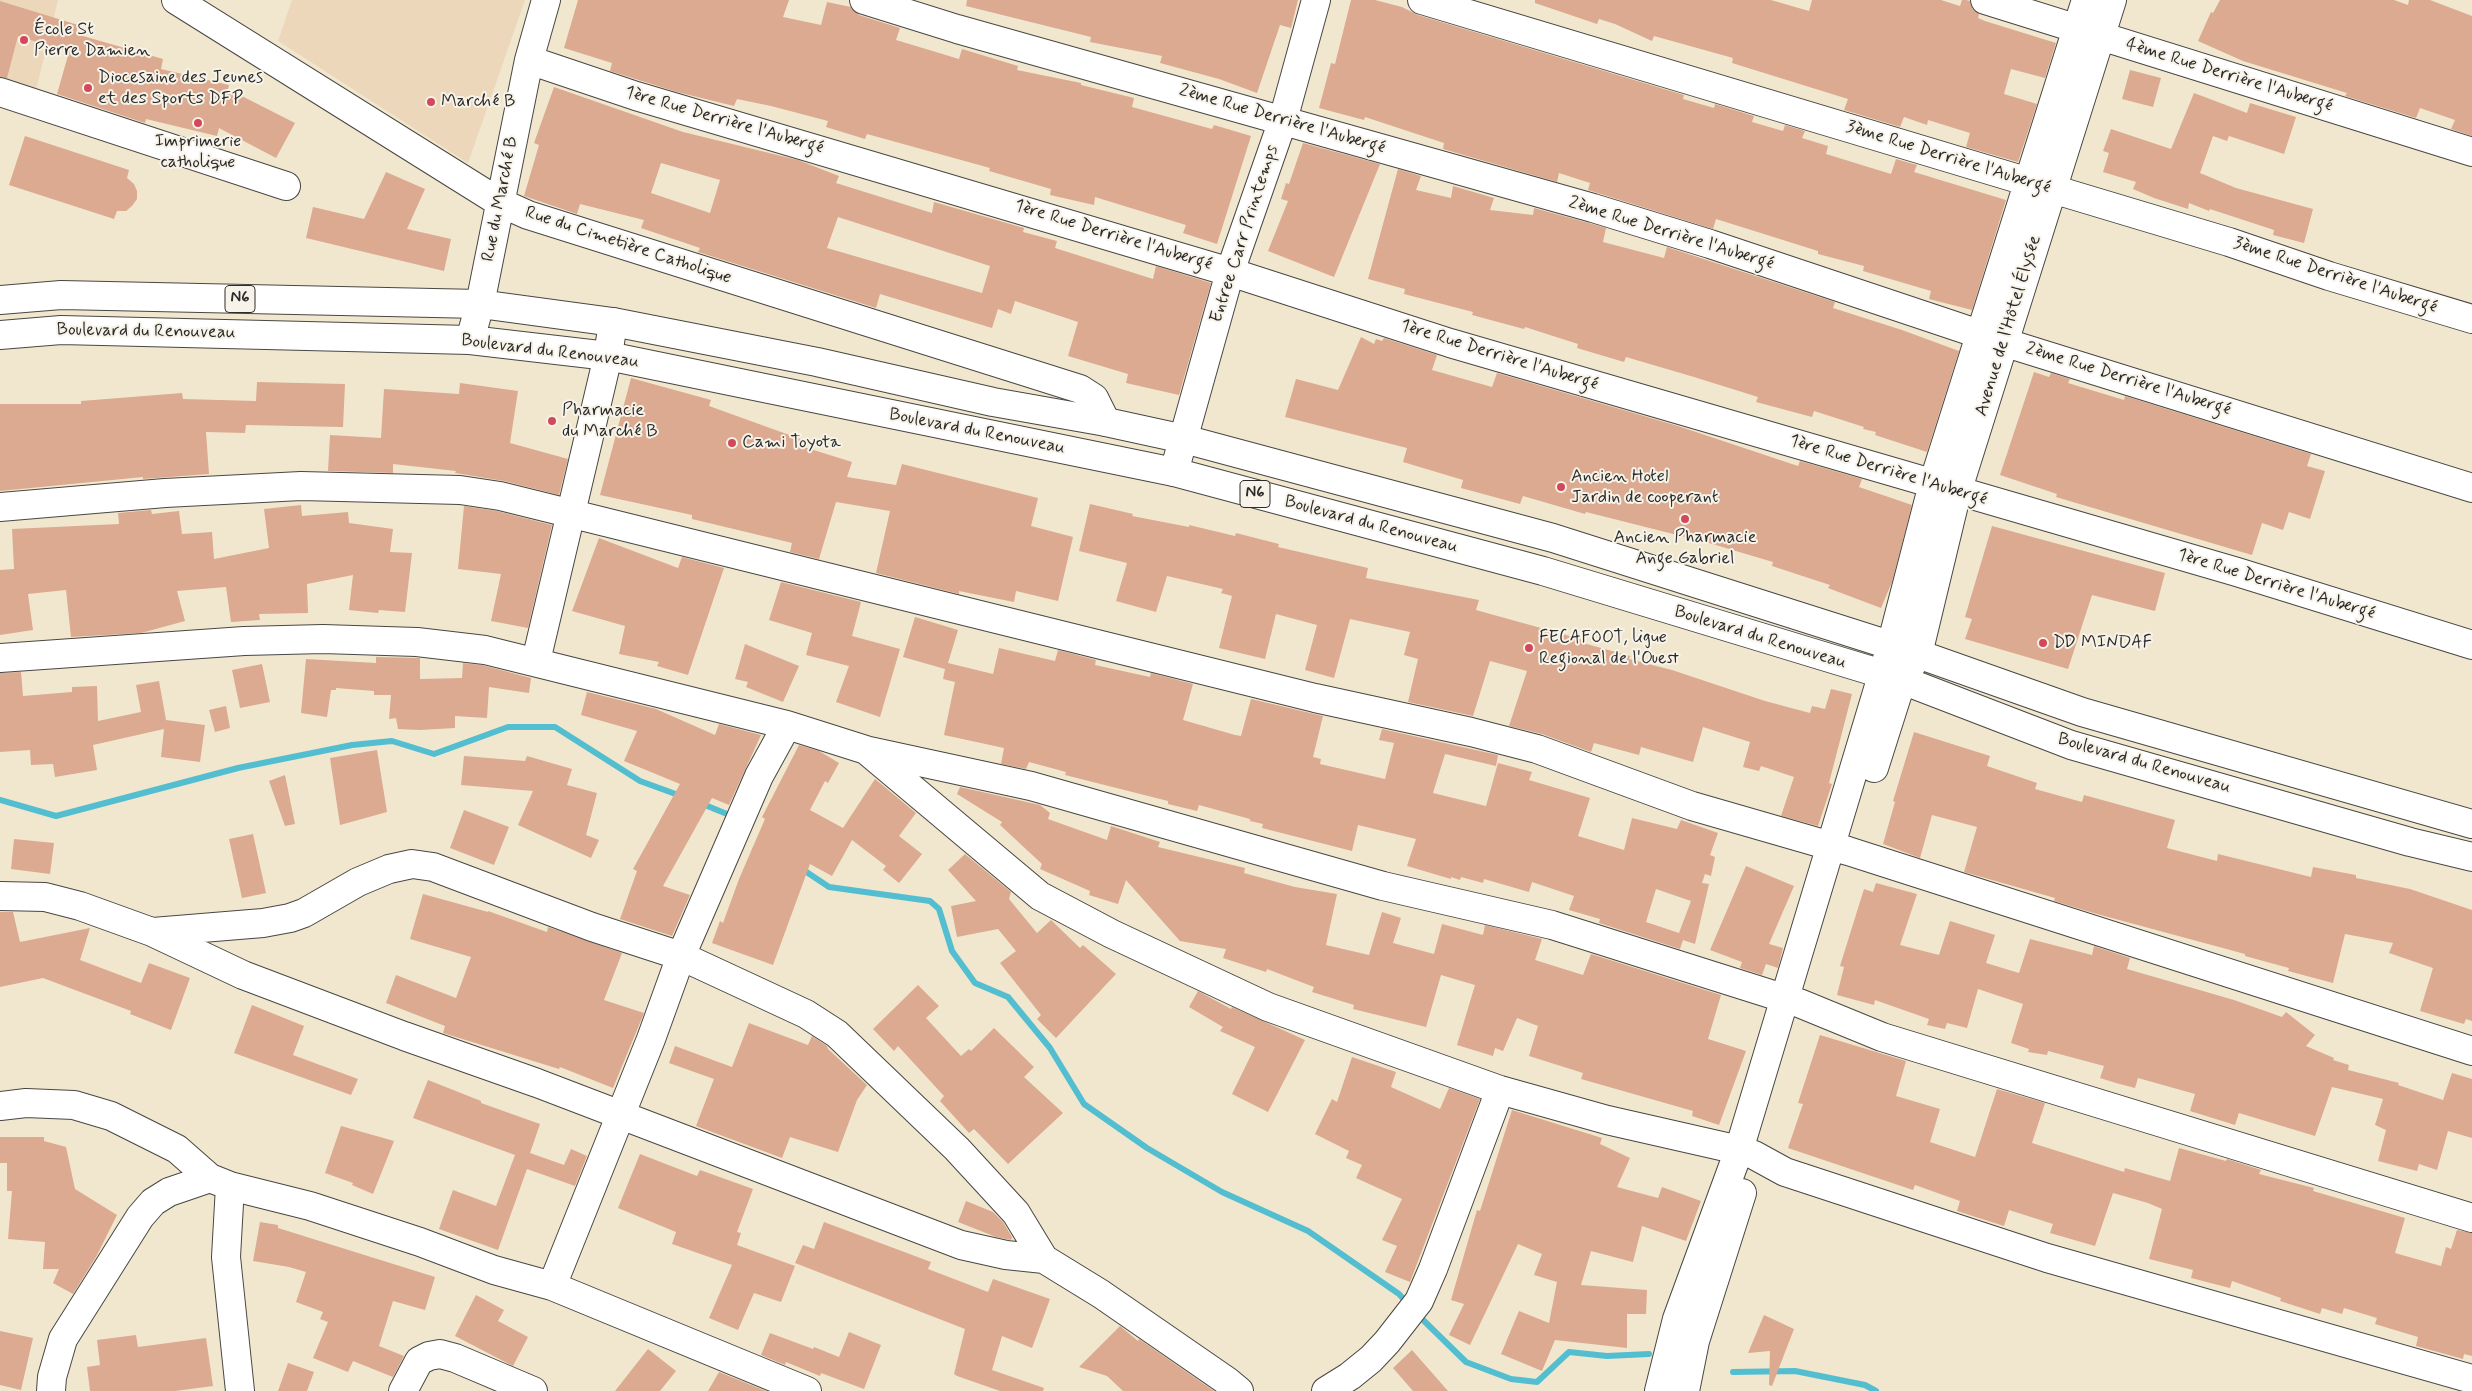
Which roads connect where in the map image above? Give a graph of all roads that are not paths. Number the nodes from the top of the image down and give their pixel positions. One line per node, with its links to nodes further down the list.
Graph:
1 (176, 0): 16 (main road, Rue du Cimetière Catholique)
2 (546, 0): 10 (main road, Rue du Marché B)
3 (864, 0): 12 (main road, 2ème Rue Derrière l'Aubergé)
4 (1316, 0): 12 (main road, Entree Carr Printemps)
5 (1422, 0): 15 (main road, 3ème Rue Derrière l'Aubergé)
6 (1985, 0): 9 (main road, 4ème Rue Derrière l'Aubergé)
7 (2086, 0): 9 (main road, Avenue de l'Hôtel Élysée)
8 (2112, 0): 9 (main road, Avenue de l'Hôtel Élysée)
9 (2089, 32): 13 (main road, 4ème Rue Derrière l'Aubergé); 15 (main road, Avenue de l'Hôtel Élysée)
10 (529, 60): 16 (main road, Rue du Marché B); 17 (main road, 1ère Rue Derrière l'Aubergé)
11 (0, 92): 14 (main road)
12 (1283, 120): 17 (main road, Entree Carr Printemps); 25 (main road, 2ème Rue Derrière l'Aubergé)
13 (2472, 152)
14 (286, 186)
15 (2041, 186): 21 (main road, 3ème Rue Derrière l'Aubergé); 25 (main road, Avenue de l'Hôtel Élysée)
16 (500, 202): 20 (main road, Rue du Marché B); 28 (main road, Rue du Cimetière Catholique)
17 (1230, 272): 29 (main road, Entree Carr Printemps); 31 (main road, 1ère Rue Derrière l'Aubergé)
18 (61, 296): 19 (main road, N6); 20 (main road, N6); 23 (main road)
19 (0, 300)
20 (480, 304): 22 (main road, Boulevard du Renouveau / N6); 26 (main road, Rue du Marché B)
21 (2472, 319)
22 (613, 322): 27 (main road); 28 (main road, Boulevard du Renouveau / N6)
23 (61, 330): 24 (main road, Boulevard du Renouveau / N6); 26 (main road, Boulevard du Renouveau / N6)
24 (0, 335)
25 (1992, 338): 31 (main road, Avenue de l'Hôtel Élysée); 32 (main road, 2ème Rue Derrière l'Aubergé)
26 (470, 340): 27 (main road, Boulevard du Renouveau / N6)
27 (608, 356): 30 (main road, Boulevard du Renouveau / N6); 34 (main road)
28 (1106, 422): 29 (main road, Boulevard du Renouveau / N6)
29 (1184, 439): 30 (main road, Entree Carr Printemps); 35 (main road, Boulevard du Renouveau / N6)
30 (1174, 472): 36 (main road, Boulevard du Renouveau / N6)
31 (1945, 488): 37 (main road, 1ère Rue Derrière l'Aubergé); 38 (main road, Avenue de l'Hôtel Élysée); 39 (main road, Avenue de l'Hôtel Élysée)
32 (2472, 488)
33 (0, 506): 34 (main road)
34 (570, 514): 41 (main road); 48 (main road)
35 (1588, 549): 36 (main road); 38 (main road, Boulevard du Renouveau / N6)
36 (1576, 582): 42 (main road, Boulevard du Renouveau / N6)
37 (2472, 645)
38 (1892, 646): 39 (main road, Boulevard du Renouveau / N6); 42 (main road, Avenue de l'Hôtel Élysée)
39 (1918, 654): 42 (main road, Avenue de l'Hôtel Élysée); 44 (main road, Boulevard du Renouveau / N6)
40 (0, 658): 41 (main road)
41 (536, 661): 43 (main road)
42 (1892, 677): 46 (main road, Boulevard du Renouveau / N6); 48 (main road)
43 (786, 725): 45 (main road); 52 (main road)
44 (2144, 731): 46 (main road); 47 (main road, Boulevard du Renouveau / N6)
45 (866, 750): 53 (main road); 55 (main road)
46 (2135, 763): 49 (main road, Boulevard du Renouveau / N6)
47 (2472, 824)
48 (1840, 849): 53 (main road); 54 (main road)
49 (2472, 857)
50 (0, 896): 51 (main road)
51 (152, 932): 52 (main road); 57 (main road)
52 (681, 956): 57 (main road); 61 (main road)
53 (1791, 1001): 58 (main road); 60 (main road)
54 (2472, 1050)
55 (1500, 1090): 58 (main road); 70 (main road)
56 (0, 1106): 59 (main road)
57 (619, 1114): 61 (main road); 62 (main road)
58 (1746, 1153): 63 (main road); 71 (main road); 72 (main road)
59 (220, 1182): 62 (main road); 65 (main road); 66 (main road)
60 (2472, 1218)
61 (1044, 1260): 69 (main road)
62 (552, 1286): 68 (main road)
63 (2472, 1379)
64 (524, 1389): 67 (main road)
65 (51, 1391)
66 (240, 1391)
67 (403, 1391)
68 (808, 1391)
69 (1239, 1391)
70 (1326, 1391)
71 (1659, 1391)
72 (1685, 1391)

